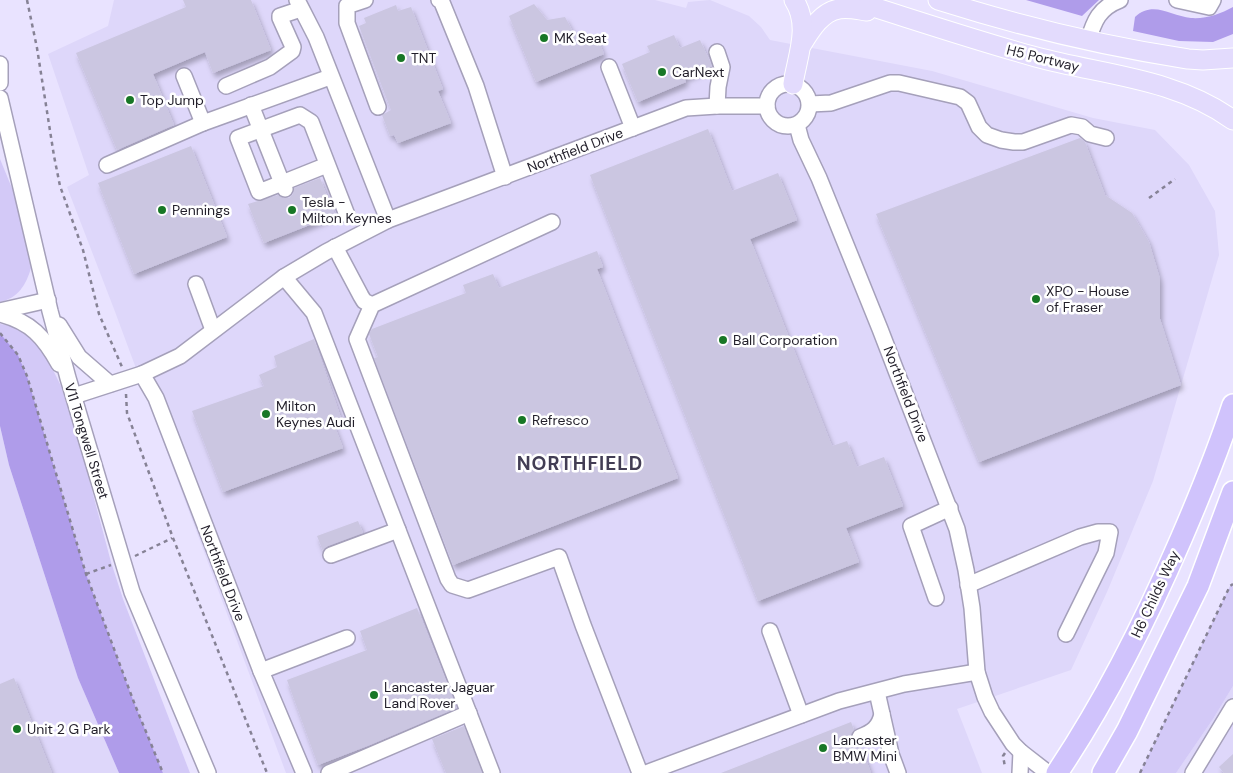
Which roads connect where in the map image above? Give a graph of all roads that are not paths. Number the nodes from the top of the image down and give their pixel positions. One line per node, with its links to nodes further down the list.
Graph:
1 (365, 0): 27 (street)
2 (439, 0): 36 (street)
3 (794, 0): 12 (main road)
4 (851, 0): 10 (main road, H5 Portway)
5 (938, 0): 11 (main road, H5 Portway)
6 (1120, 0): 11 (street)
7 (1177, 0): 8 (street)
8 (1213, 0)
9 (299, 4): 18 (street); 21 (street)
10 (904, 17): 12 (main road); 28 (main road, H5 Portway)
11 (1088, 41): 14 (main road, H5 Portway)
12 (802, 44): 20 (main road)
13 (717, 52): 25 (street)
14 (1233, 58)
15 (0, 64): 19 (street)
16 (609, 67): 31 (street)
17 (184, 76): 29 (street)
18 (330, 77): 24 (street); 39 (street)
19 (0, 83)
20 (793, 84): 23 (street); 26 (street)
21 (226, 86)
22 (0, 98): 45 (street, V11 Tongwell Street)
23 (810, 104): 30 (street); 33 (street)
24 (251, 105): 29 (street); 32 (street)
25 (717, 106): 26 (street, Northfield Drive); 31 (street, Northfield Drive)
26 (767, 106): 30 (street)
27 (378, 107)
28 (1233, 120)
29 (203, 123): 34 (street)
30 (797, 125): 54 (street, Northfield Drive)
31 (633, 128): 36 (street, Northfield Drive)
32 (261, 129): 35 (street); 37 (street); 37 (street)
33 (1106, 138)
34 (107, 165)
35 (327, 165): 37 (street); 38 (street)
36 (505, 177): 39 (street, Northfield Drive)
37 (279, 188)
38 (347, 215)
39 (388, 220): 41 (street, Northfield Drive)
40 (552, 222): 44 (street)
41 (335, 247): 42 (street, Northfield Drive); 44 (street)
42 (284, 277): 47 (street, Northfield Drive); 55 (street)
43 (196, 284): 47 (street)
44 (372, 305): 76 (street)
45 (49, 306): 46 (street); 49 (street, V11 Tongwell Street); 50 (street)
46 (0, 313): 49 (street)
47 (213, 330): 48 (street, Northfield Drive)
48 (142, 374): 50 (street, Northfield Drive); 62 (street, Northfield Drive)
49 (68, 378): 51 (street, V11 Tongwell Street)
50 (110, 384): 51 (street, Northfield Drive)
51 (74, 396): 72 (street, V11 Tongwell Street)
52 (1233, 405): 81 (highway, H6 Childs Way)
53 (1233, 492): 70 (highway)
54 (950, 508): 57 (street, Northfield Drive); 58 (street)
55 (398, 530): 56 (street); 66 (street)
56 (332, 555)
57 (968, 585): 60 (street); 63 (street, Northfield Drive)
58 (936, 598)
59 (770, 631): 68 (street)
60 (1066, 634)
61 (347, 638): 62 (street)
62 (261, 671): 73 (street, Northfield Drive)
63 (977, 672): 64 (street); 71 (street, Northfield Drive)
64 (877, 692): 67 (street); 68 (street)
65 (1233, 707): 84 (street)
66 (469, 713): 74 (street); 75 (street)
67 (882, 714): 69 (street); 78 (street)
68 (801, 715): 77 (street)
69 (860, 737)
70 (1116, 751): 82 (street); 83 (highway)
71 (1020, 752): 79 (street); 80 (street, Northfield Drive)
72 (208, 773)
73 (304, 773)
74 (329, 773)
75 (492, 773)
76 (640, 773)
77 (646, 773)
78 (898, 773)
79 (1020, 773)
80 (1048, 773)
81 (1057, 773)
82 (1092, 773)
83 (1103, 773)
84 (1193, 773)

